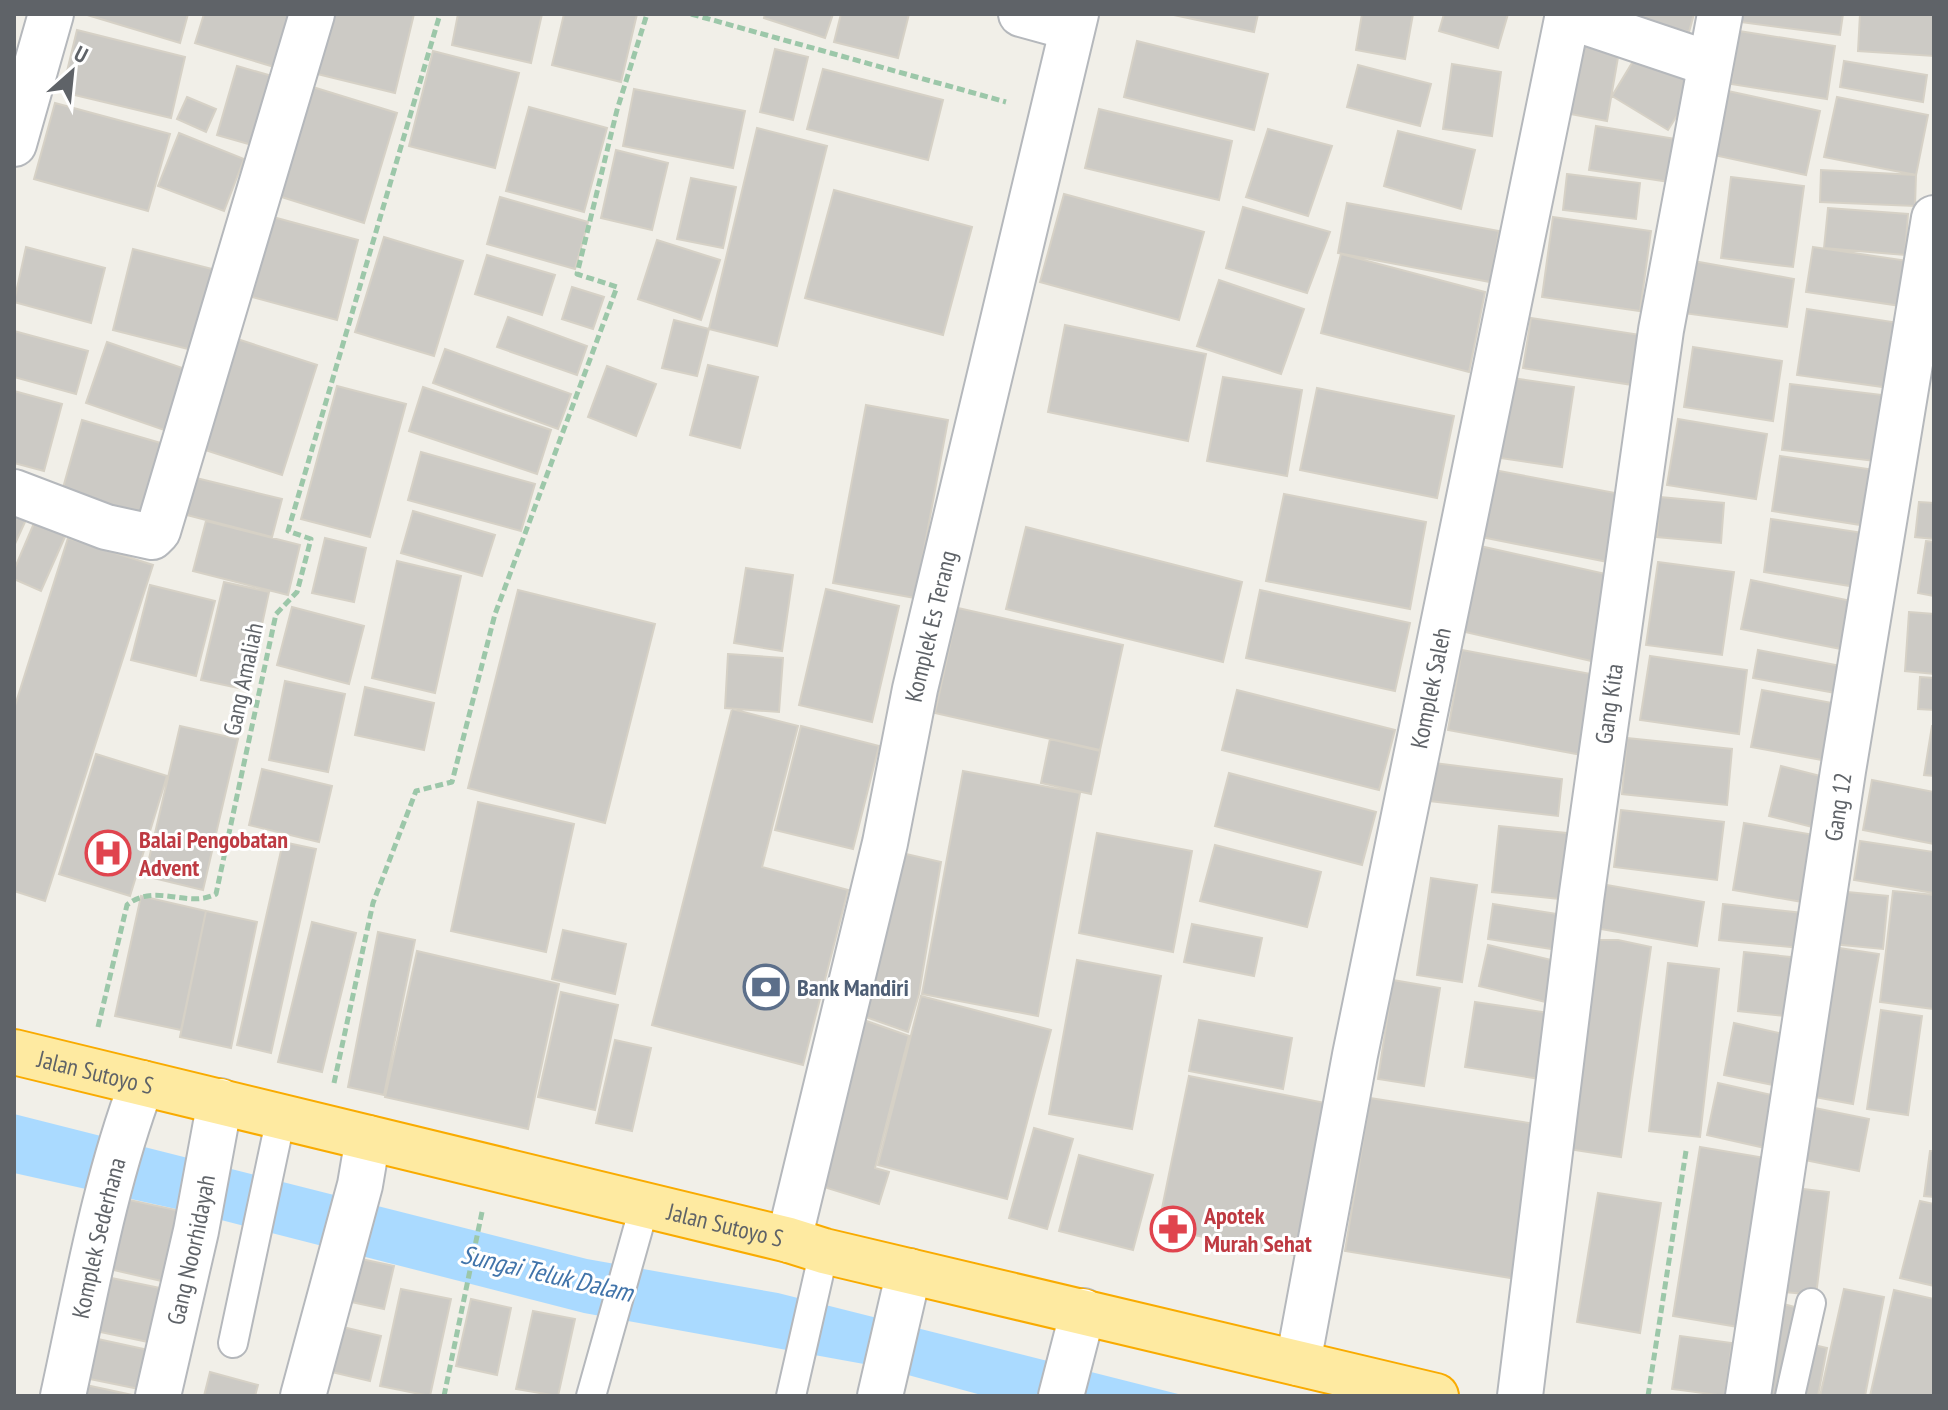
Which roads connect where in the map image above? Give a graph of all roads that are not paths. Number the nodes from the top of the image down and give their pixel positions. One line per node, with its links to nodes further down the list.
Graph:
1 (51, 14): 8 (street)
2 (312, 14): 10 (street)
3 (1021, 14): 6 (street)
4 (1720, 14): 7 (street, Gang Kita)
5 (1567, 15): 7 (street); 22 (street, Komplek Saleh)
6 (1074, 21): 17 (street, Komplek Es Terang)
7 (1710, 64): 31 (street, Gang Kita)
8 (14, 144)
9 (1934, 218): 32 (street, Gang 12)
10 (14, 492)
11 (14, 1052): 12 (highway, Jalan Sutoyo S)
12 (142, 1083): 13 (highway, Jalan Sutoyo S); 24 (street, Komplek Sederhana)
13 (220, 1101): 14 (highway, Jalan Sutoyo S); 25 (street, Gang Noorhidayah)
14 (281, 1117): 15 (highway, Jalan Sutoyo S); 21 (lane)
15 (368, 1138): 16 (highway, Jalan Sutoyo S); 26 (street)
16 (645, 1204): 17 (highway, Jalan Sutoyo S); 27 (lane)
17 (810, 1259): 18 (highway, Jalan Sutoyo S); 28 (lane)
18 (905, 1289): 20 (highway, Jalan Sutoyo S); 23 (street)
19 (1811, 1303): 33 (lane)
20 (1078, 1329): 22 (highway, Jalan Sutoyo S); 29 (street)
21 (233, 1343)
22 (1298, 1363): 30 (highway, Jalan Sutoyo S)
23 (883, 1384)
24 (63, 1396)
25 (158, 1396)
26 (303, 1396)
27 (591, 1396)
28 (791, 1396)
29 (1061, 1396)
30 (1436, 1396)
31 (1520, 1396)
32 (1748, 1396)
33 (1790, 1396)

